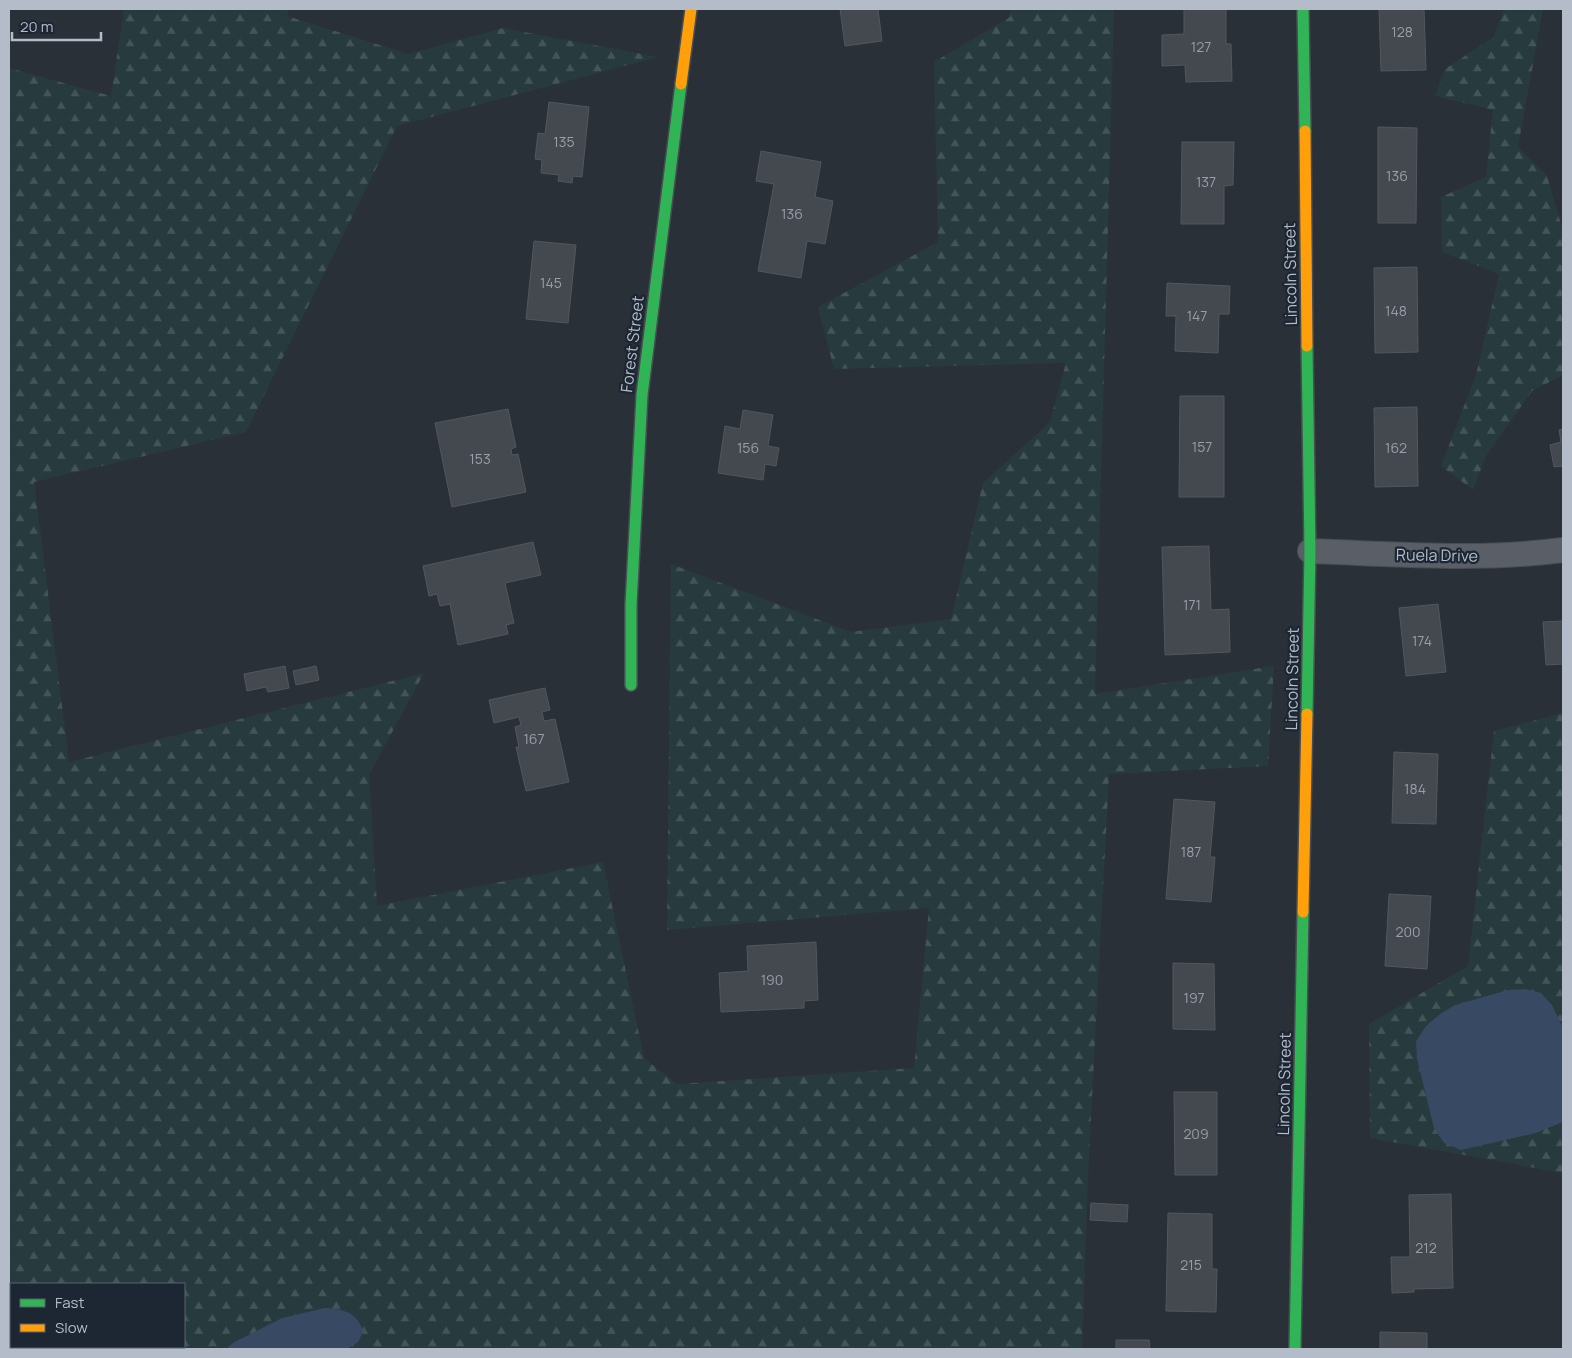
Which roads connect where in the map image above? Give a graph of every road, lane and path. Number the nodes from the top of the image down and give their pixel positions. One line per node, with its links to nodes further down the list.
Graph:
1 (691, 9): 5 (street, Forest Street)
2 (1303, 9): 4 (street, Lincoln Street)
3 (1563, 550): 4 (street, Ruela Drive)
4 (1310, 551): 6 (street, Lincoln Street)
5 (631, 685)
6 (1296, 1349)

